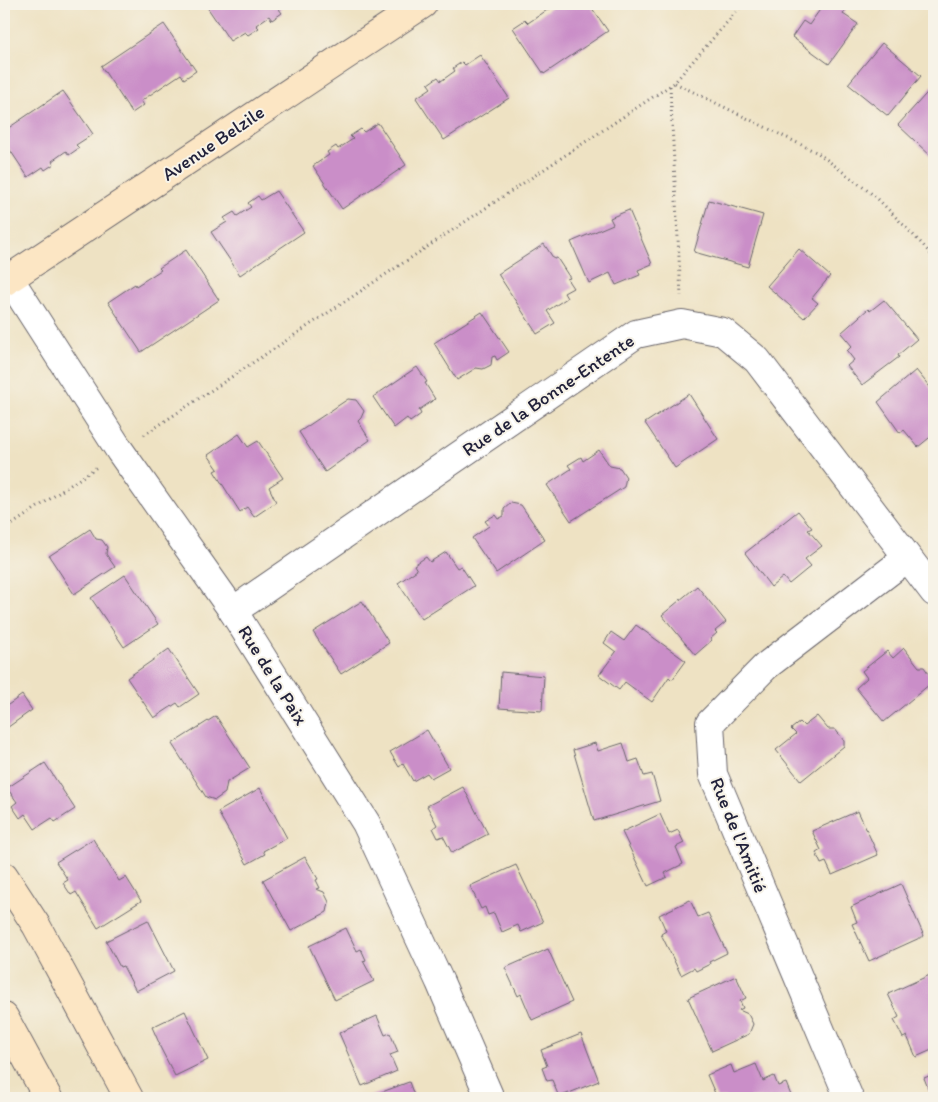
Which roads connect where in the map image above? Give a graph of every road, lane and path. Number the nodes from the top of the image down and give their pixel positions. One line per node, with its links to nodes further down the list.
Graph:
1 (423, 4): 6 (street, Avenue Belzile)
2 (743, 4): 3 (path)
3 (674, 83): 4 (path); 5 (path)
4 (670, 86): 7 (path); 8 (path)
5 (934, 258)
6 (6, 280): 8 (street, Rue de la Paix)
7 (682, 324): 10 (street, Rue de la Bonne-Entente); 12 (street, Rue de la Bonne-Entente)
8 (120, 451): 9 (path); 12 (street, Rue de la Paix)
9 (4, 530)
10 (907, 558): 11 (street, Rue de la Bonne-Entente); 18 (street, Rue de l'Amitié)
11 (934, 592)
12 (233, 611): 17 (street, Rue de la Paix)
13 (4, 876): 16 (street)
14 (4, 1017): 15 (street)
15 (48, 1098)
16 (130, 1098)
17 (490, 1098)
18 (849, 1098)

